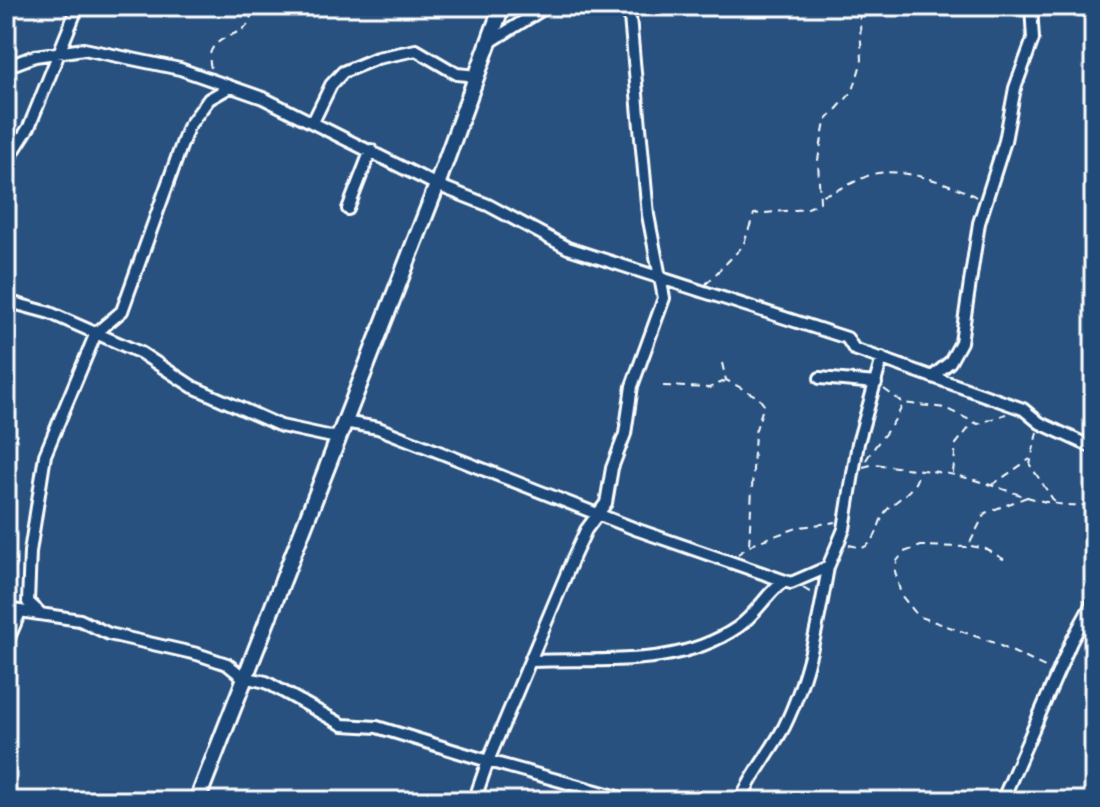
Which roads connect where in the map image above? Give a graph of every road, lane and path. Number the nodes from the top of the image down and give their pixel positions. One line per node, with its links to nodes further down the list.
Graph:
1 (78, 6): 11 (street)
2 (255, 6): 14 (path)
3 (502, 6): 10 (main road)
4 (548, 6): 10 (street)
5 (629, 6): 23 (street)
6 (859, 6): 20 (path)
7 (1031, 6): 9 (street)
8 (1055, 6): 9 (path)
9 (1034, 25): 21 (street)
10 (490, 42): 13 (main road)
11 (60, 50): 12 (street); 14 (street); 18 (street)
12 (6, 67)
13 (478, 76): 16 (street); 19 (main road)
14 (213, 80): 15 (street)
15 (230, 87): 16 (street); 26 (street)
16 (313, 122): 17 (street)
17 (371, 150): 19 (street); 22 (street)
18 (6, 163)
19 (437, 185): 23 (street); 36 (main road)
20 (822, 196): 21 (path); 24 (path)
21 (984, 201): 29 (street)
22 (348, 209)
23 (663, 282): 24 (street); 51 (street)
24 (698, 291): 27 (street)
25 (6, 301): 26 (street)
26 (96, 333): 39 (street); 63 (street)
27 (882, 358): 29 (street); 32 (street)
28 (722, 363): 31 (path)
29 (932, 377): 35 (street)
30 (820, 378): 32 (street)
31 (726, 380): 33 (path); 53 (path)
32 (876, 383): 34 (path); 50 (street)
33 (663, 386)
34 (903, 403): 37 (path); 42 (path)
35 (1023, 409): 37 (path); 38 (street)
36 (344, 422): 39 (main road); 51 (street)
37 (974, 423): 45 (path)
38 (1040, 423): 40 (street); 41 (path)
39 (337, 438): 68 (main road)
40 (1094, 448)
41 (1030, 458): 46 (path); 48 (path)
42 (862, 468): 43 (path); 44 (path)
43 (919, 471): 45 (path); 52 (path)
44 (859, 474)
45 (953, 475): 46 (path)
46 (992, 485): 47 (path)
47 (1027, 497): 48 (path); 54 (path)
48 (1056, 504): 49 (path)
49 (1094, 504)
50 (846, 513): 52 (street); 53 (path)
51 (599, 515): 55 (street); 66 (street)
52 (840, 542): 57 (street)
53 (749, 546): 55 (path)
54 (970, 546): 56 (path); 67 (path)
55 (725, 559): 58 (street)
56 (1007, 561)
57 (828, 567): 58 (street); 60 (street)
58 (786, 583): 60 (path); 66 (street)
59 (1094, 600): 64 (street)
60 (822, 602): 73 (street)
61 (6, 609): 62 (street)
62 (20, 612): 63 (street); 65 (street)
63 (40, 613): 68 (street)
64 (1090, 618): 67 (street)
65 (6, 645)
66 (532, 661): 69 (street)
67 (1057, 674): 74 (street)
68 (243, 677): 69 (street); 70 (main road)
69 (488, 761): 71 (street); 72 (street)
70 (197, 801)
71 (474, 801)
72 (633, 801)
73 (740, 801)
74 (1002, 801)

